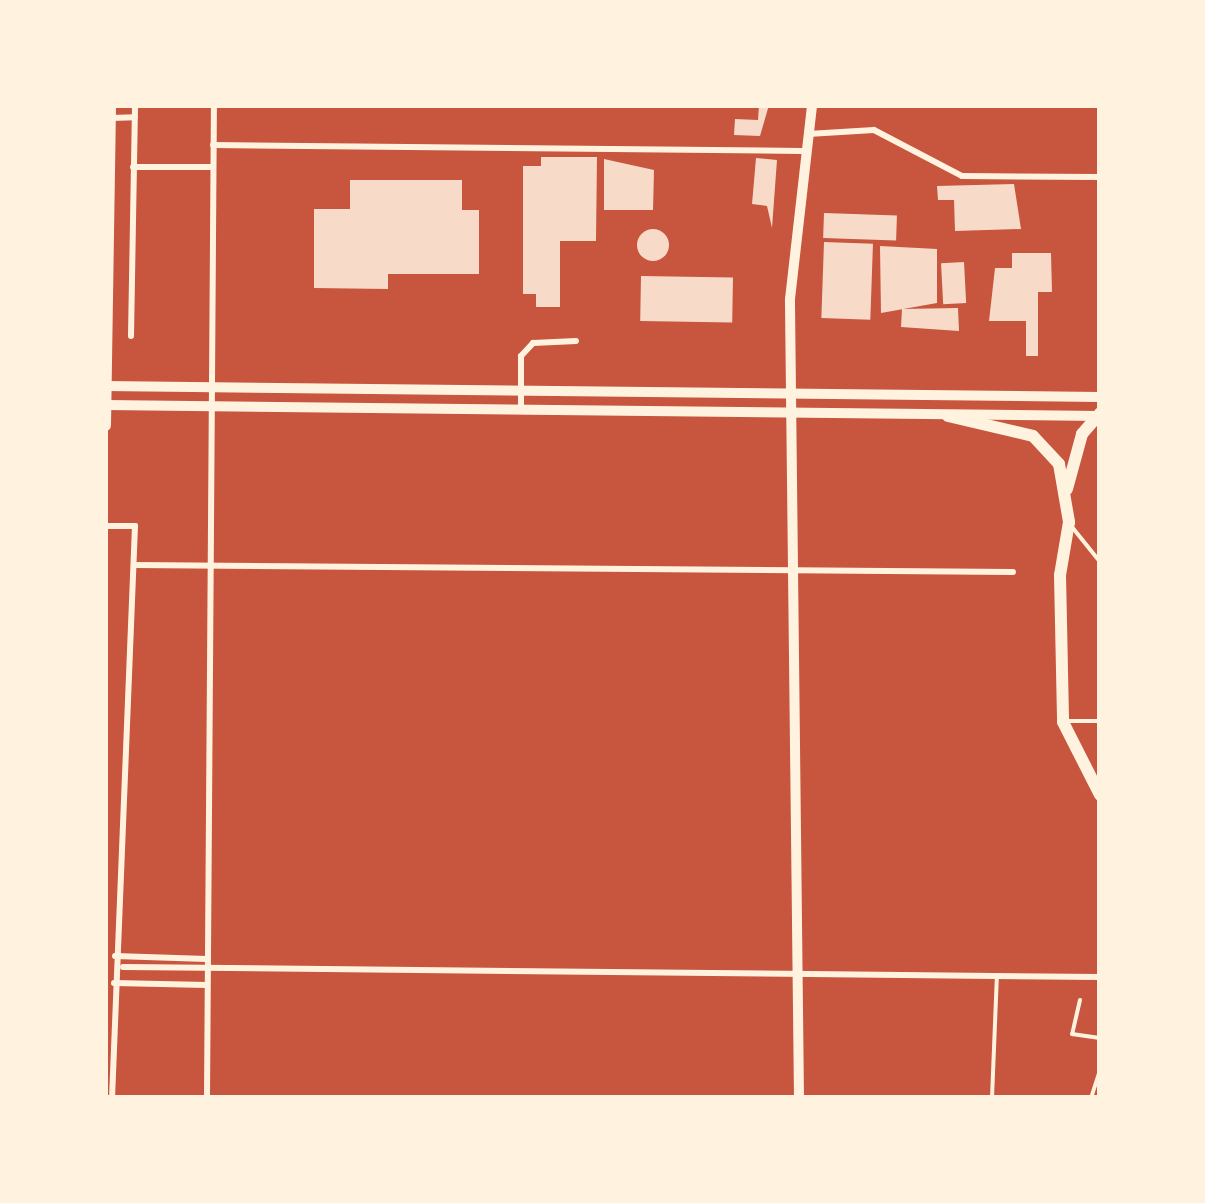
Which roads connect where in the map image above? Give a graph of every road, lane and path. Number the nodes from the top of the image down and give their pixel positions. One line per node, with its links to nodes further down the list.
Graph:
1 (135, 105): 5 (street)
2 (214, 105): 7 (street)
3 (812, 105): 6 (main road)
4 (110, 112): 5 (street); 12 (highway)
5 (135, 117): 10 (street)
6 (806, 134): 8 (main road); 11 (street)
7 (213, 144): 8 (street); 9 (street)
8 (803, 151): 18 (main road)
9 (213, 167): 10 (street); 16 (street)
10 (133, 168): 13 (street)
11 (1100, 177)
12 (109, 274): 15 (highway)
13 (131, 336)
14 (576, 341): 17 (street)
15 (106, 386): 16 (main road); 20 (highway)
16 (211, 386): 17 (main road); 21 (street)
17 (522, 392): 18 (main road); 22 (street)
18 (792, 392): 19 (main road); 23 (main road)
19 (1100, 396)
20 (105, 405): 21 (main road); 26 (highway)
21 (211, 406): 22 (main road); 32 (street)
22 (521, 409): 23 (main road)
23 (796, 412): 25 (main road); 33 (main road)
24 (1098, 415): 25 (main road); 27 (highway)
25 (948, 416): 27 (highway)
26 (105, 425)
27 (1067, 489): 28 (highway)
28 (1069, 522): 30 (lane); 36 (highway)
29 (105, 526): 31 (street)
30 (1100, 562)
31 (134, 565): 32 (street); 38 (street)
32 (210, 565): 33 (street); 39 (street)
33 (798, 570): 34 (street); 41 (main road)
34 (1012, 572)
35 (1100, 721): 36 (lane)
36 (1063, 722): 37 (highway)
37 (1100, 795)
38 (115, 956): 39 (street); 44 (street)
39 (207, 963): 40 (street); 41 (street); 45 (street)
40 (123, 967)
41 (798, 974): 42 (street); 51 (main road)
42 (997, 976): 43 (street); 52 (lane)
43 (1100, 977)
44 (114, 983): 45 (street); 49 (street)
45 (207, 986): 50 (street)
46 (1080, 1000): 47 (lane)
47 (1100, 1038)
48 (1100, 1071): 53 (lane)
49 (112, 1098)
50 (206, 1098)
51 (799, 1098)
52 (992, 1098)
53 (1091, 1098)

